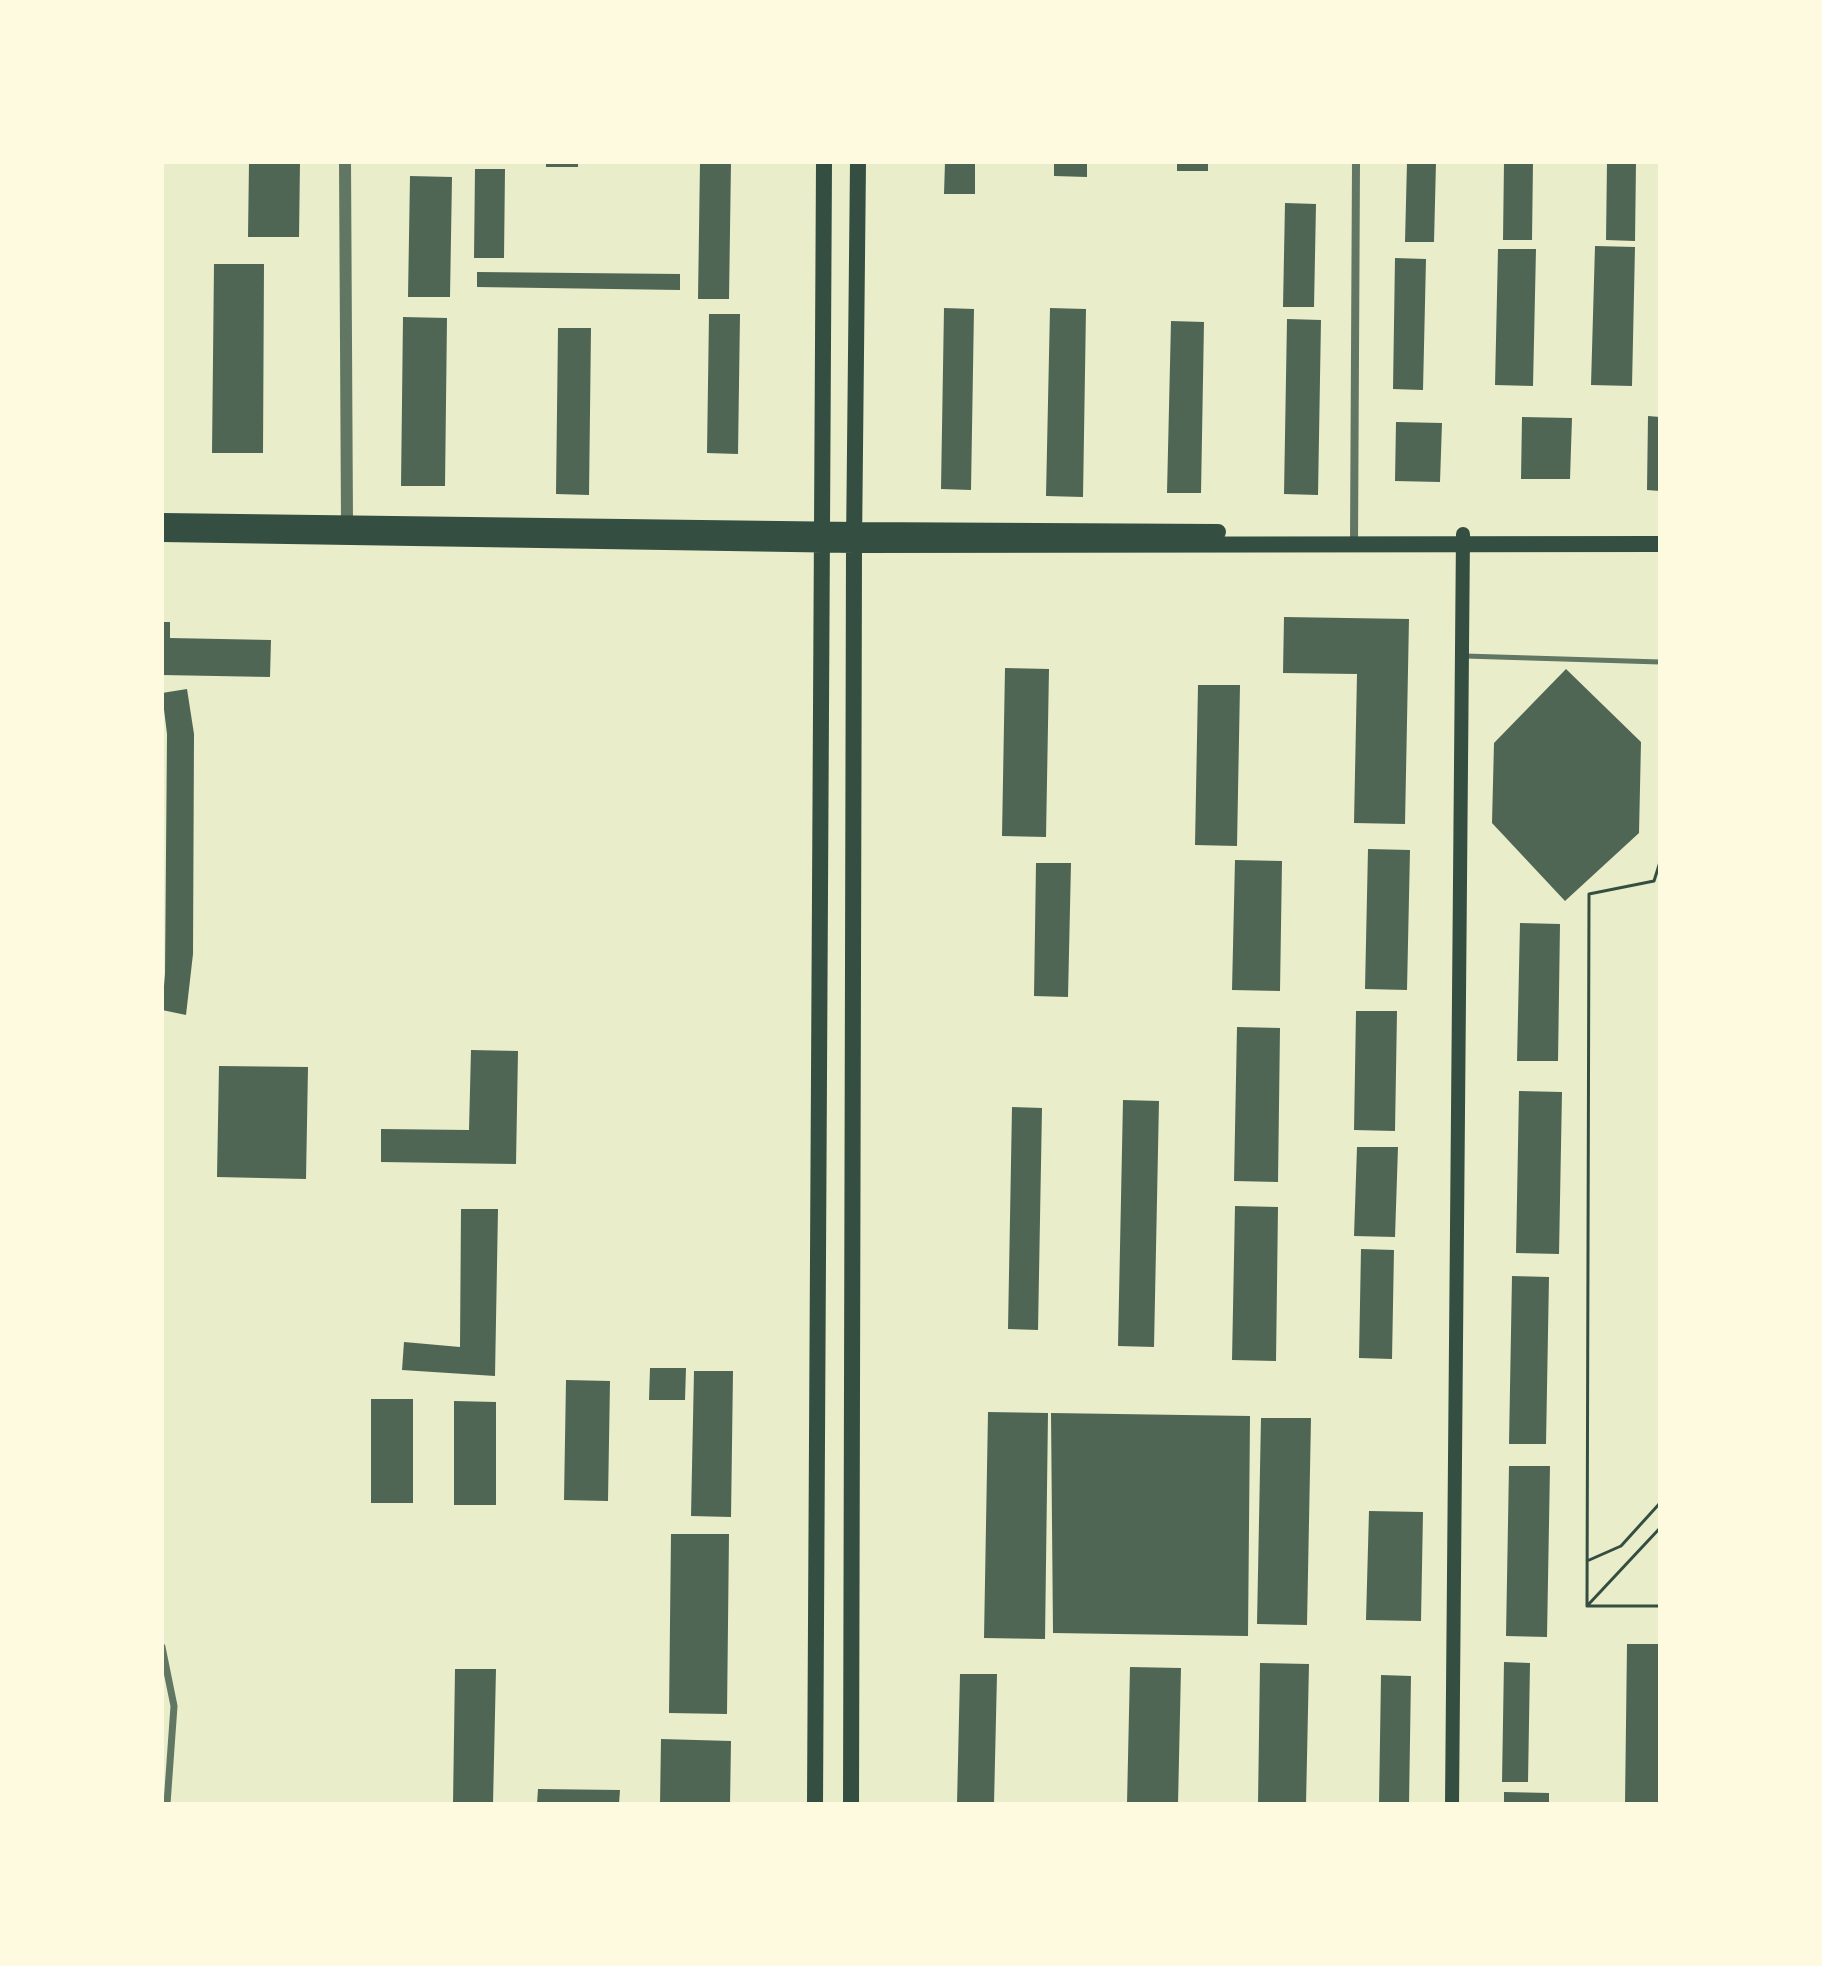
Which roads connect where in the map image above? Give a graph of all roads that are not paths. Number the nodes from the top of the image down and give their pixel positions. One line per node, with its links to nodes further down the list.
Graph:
1 (345, 162): 6 (street)
2 (824, 162): 9 (main road)
3 (858, 162): 10 (main road)
4 (1356, 162): 11 (street)
5 (162, 521): 6 (main road)
6 (347, 524): 9 (main road)
7 (1660, 533): 12 (main road)
8 (162, 534): 9 (main road)
9 (822, 537): 10 (main road); 18 (main road)
10 (854, 537): 11 (main road); 19 (main road)
11 (1354, 537): 12 (main road)
12 (1463, 538): 13 (main road); 14 (main road)
13 (1660, 544)
14 (1462, 656): 15 (lane); 20 (main road)
15 (1660, 662)
16 (162, 1647): 17 (street)
17 (167, 1804)
18 (815, 1804)
19 (851, 1804)
20 (1452, 1804)

